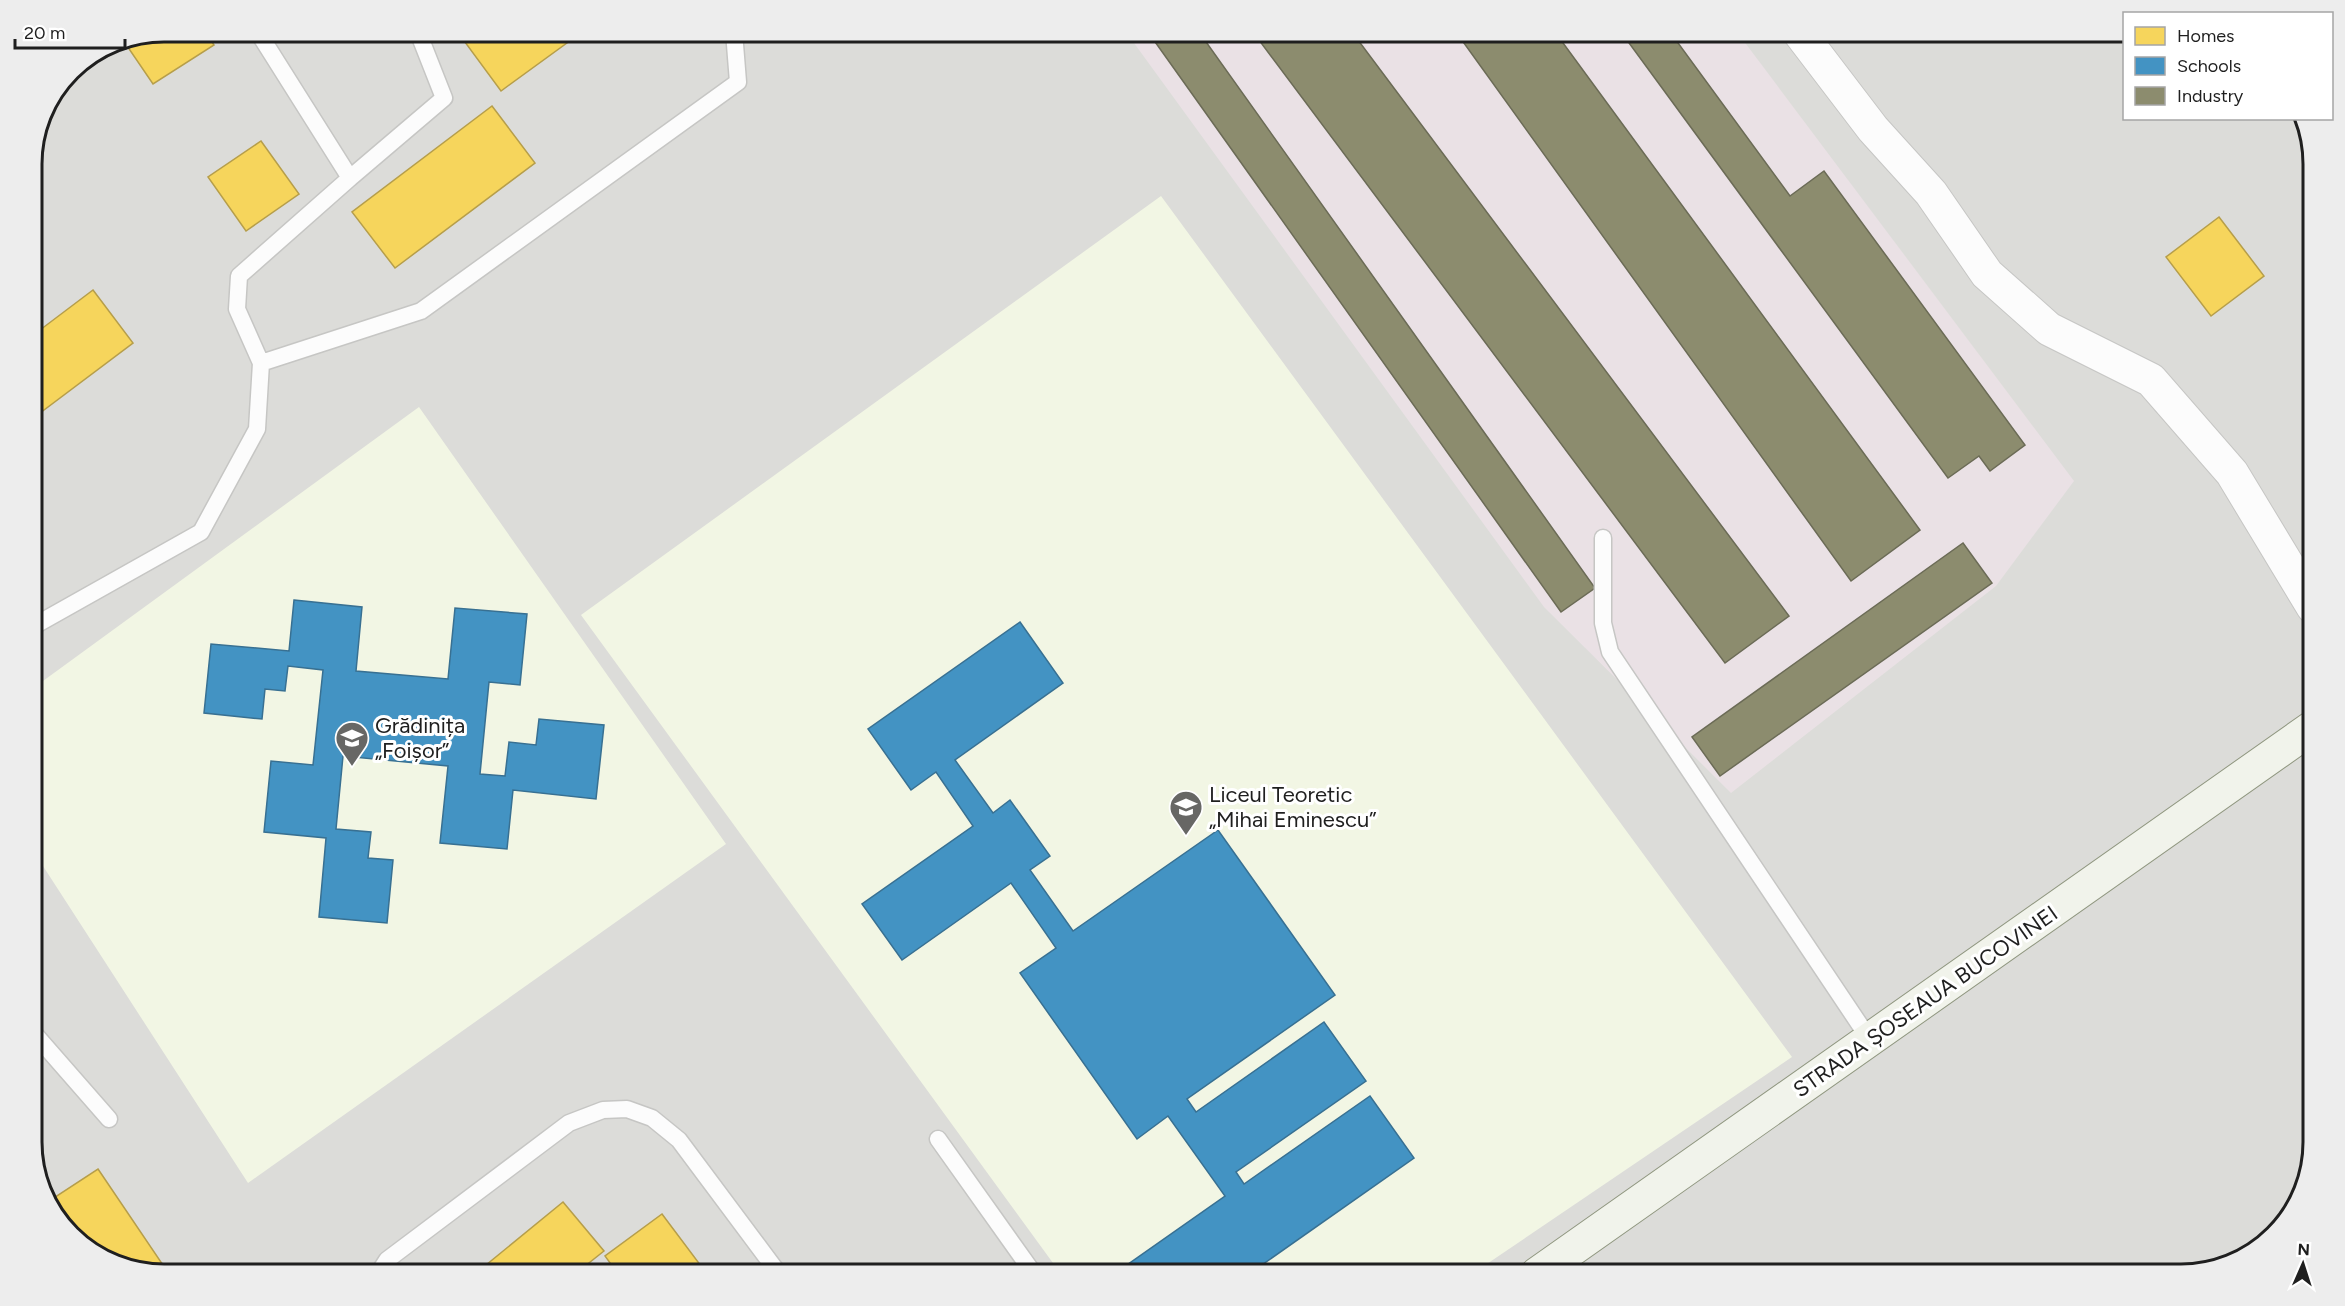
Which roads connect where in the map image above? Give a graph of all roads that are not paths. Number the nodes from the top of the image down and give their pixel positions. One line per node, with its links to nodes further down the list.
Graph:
1 (264, 42): 5 (lane)
2 (422, 42): 5 (lane)
3 (735, 42): 6 (lane)
4 (1807, 42): 8 (street)
5 (350, 177): 6 (lane)
6 (261, 363): 9 (lane)
7 (1604, 538): 11 (lane)
8 (2303, 590)
9 (42, 621)
10 (2303, 734): 11 (main road, STRADA ȘOSEAUA BUCOVINEI)
11 (1870, 1040): 18 (main road, STRADA ȘOSEAUA BUCOVINEI)
12 (42, 1042): 13 (lane)
13 (109, 1119)
14 (938, 1139): 17 (lane)
15 (385, 1264): 16 (lane)
16 (771, 1264)
17 (1026, 1264)
18 (1553, 1264)

